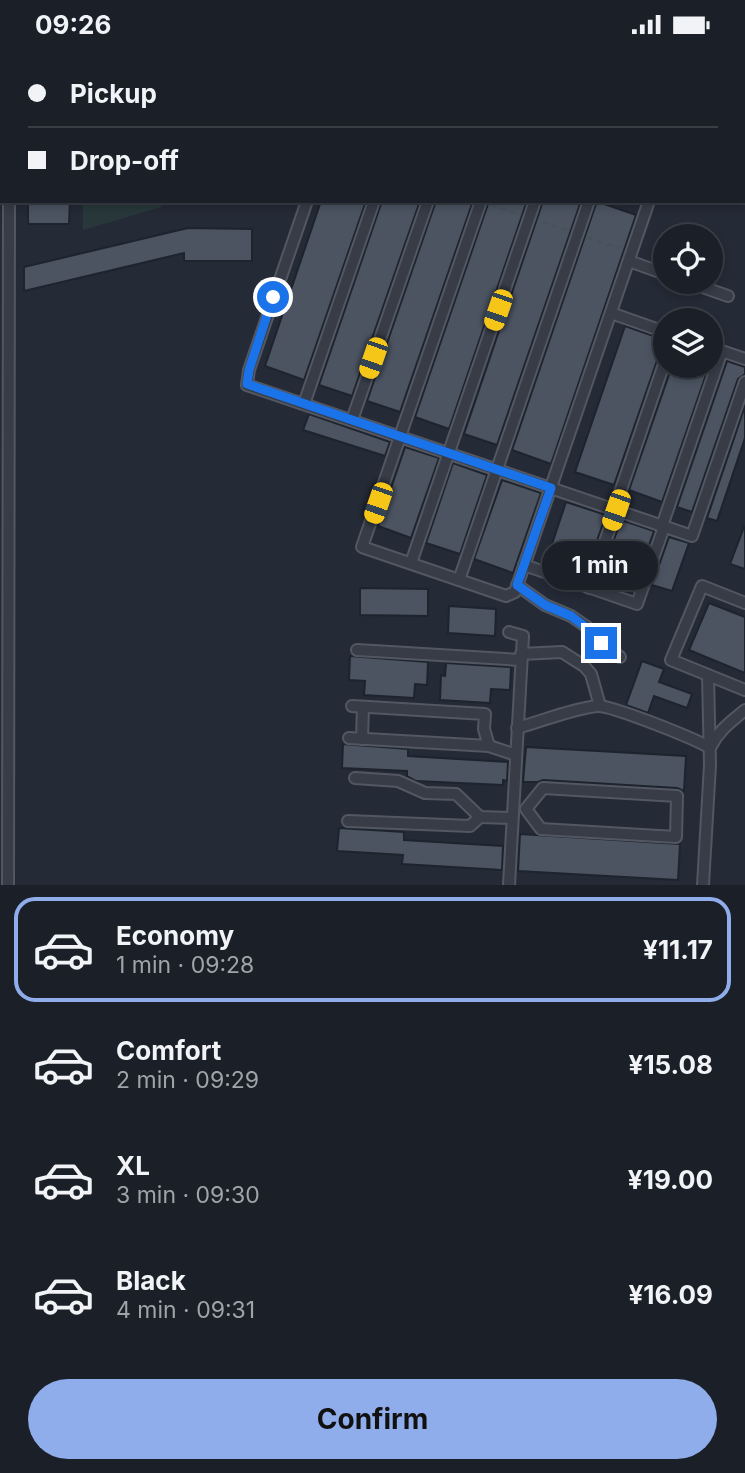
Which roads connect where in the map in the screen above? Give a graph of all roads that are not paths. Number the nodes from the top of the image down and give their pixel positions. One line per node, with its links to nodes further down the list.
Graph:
1 (9, 203): 53 (street)
2 (305, 203): 20 (street)
3 (373, 203): 20 (street)
4 (427, 203): 21 (street)
5 (480, 203): 22 (street)
6 (534, 203): 23 (street)
7 (588, 203): 24 (street)
8 (648, 203): 9 (street)
9 (630, 257): 10 (street); 13 (street)
10 (653, 268)
11 (723, 294): 12 (street)
12 (729, 296)
13 (611, 313): 14 (street); 25 (street)
14 (653, 328)
15 (723, 351): 16 (street)
16 (745, 359)
17 (659, 378): 26 (street)
18 (713, 378): 27 (street)
19 (745, 381): 27 (street)
20 (304, 404): 21 (street)
21 (352, 420): 22 (street)
22 (400, 437): 23 (street); 28 (street)
23 (449, 453): 24 (street); 28 (street)
24 (497, 470): 25 (street); 30 (street)
25 (551, 488): 26 (street); 29 (street)
26 (615, 510): 27 (street); 32 (street)
27 (663, 526): 32 (street)
28 (411, 563): 30 (street)
29 (524, 565): 31 (street); 32 (street)
30 (459, 580): 31 (street)
31 (517, 585): 37 (street)
32 (589, 588)
33 (745, 604): 38 (street)
34 (509, 632): 36 (street)
35 (357, 650): 36 (street)
36 (521, 657): 40 (street); 42 (street)
37 (620, 657)
38 (708, 675): 39 (street); 46 (street)
39 (745, 690)
40 (600, 706): 42 (street); 46 (street)
41 (745, 710): 46 (street)
42 (517, 728): 47 (street)
43 (349, 738): 44 (street)
44 (362, 739): 45 (street); 45 (street)
45 (489, 746): 47 (street)
46 (710, 748): 55 (street)
47 (516, 755): 50 (street)
48 (355, 778): 51 (street)
49 (526, 809): 49 (street); 50 (street)
50 (513, 813): 51 (street); 54 (street)
51 (480, 817): 52 (street)
52 (348, 821)
53 (8, 885)
54 (509, 885)
55 (703, 885)

